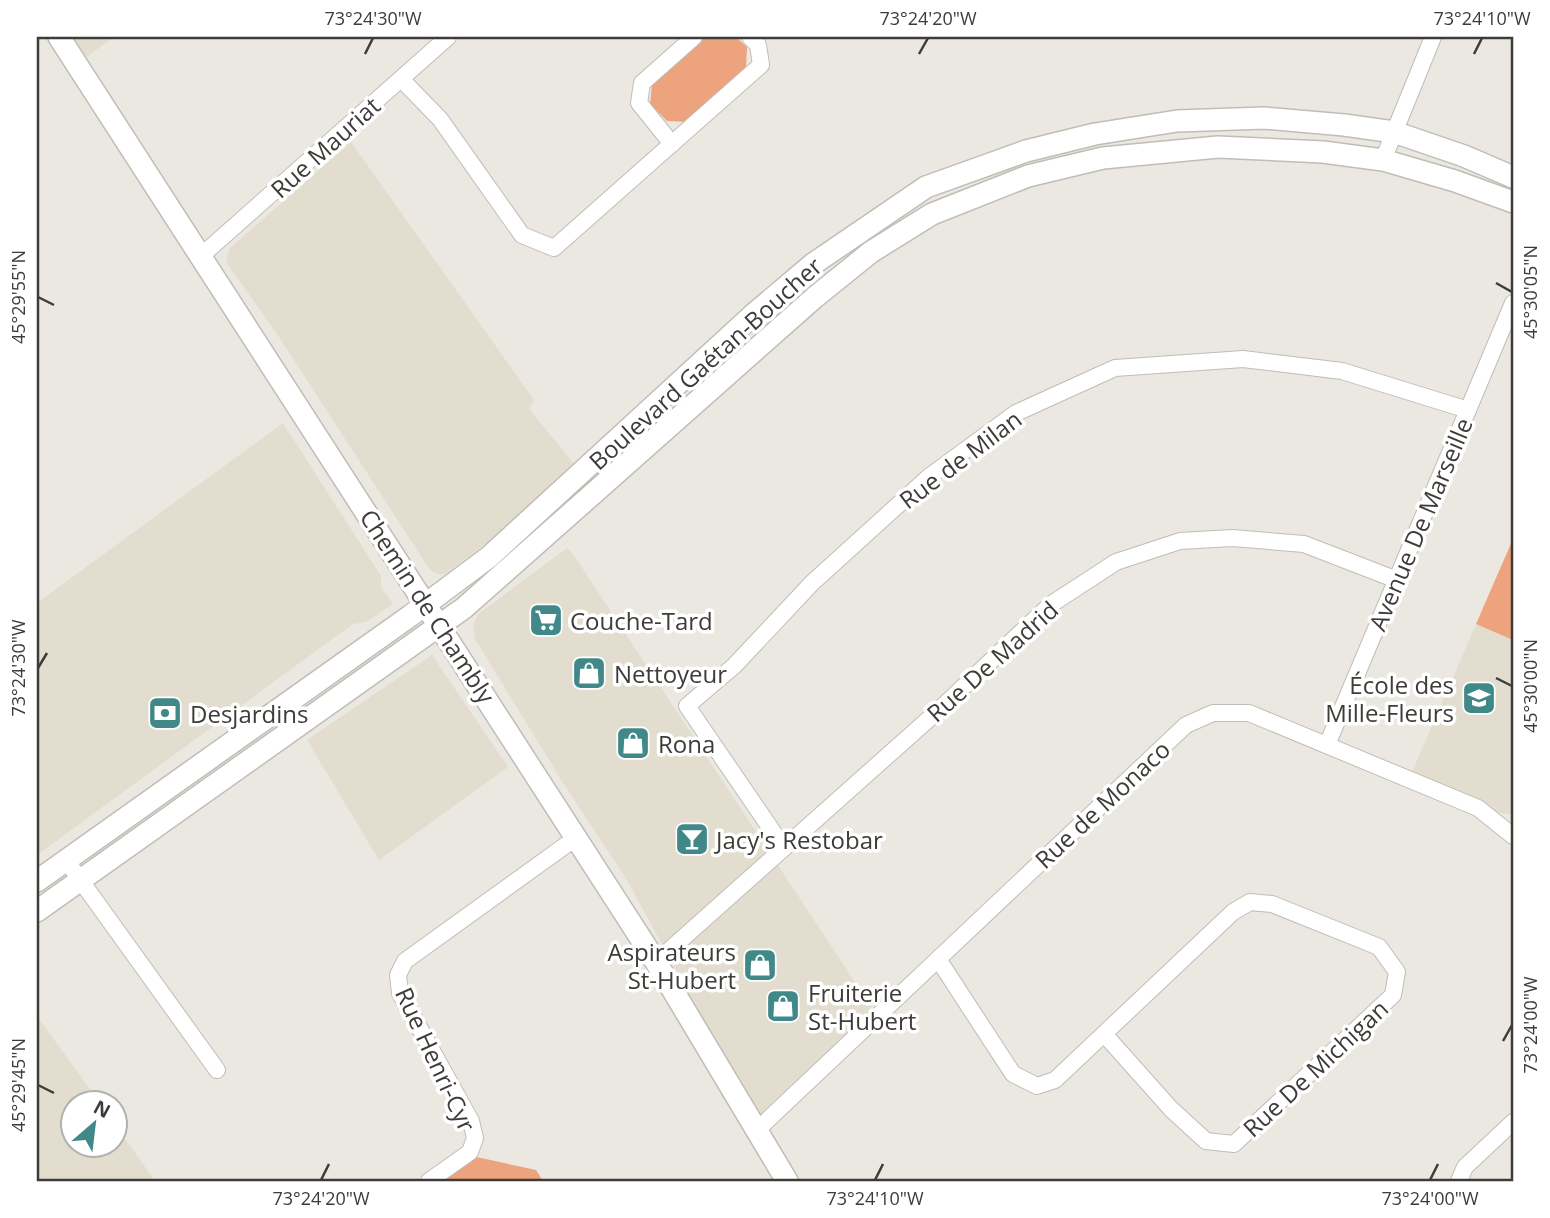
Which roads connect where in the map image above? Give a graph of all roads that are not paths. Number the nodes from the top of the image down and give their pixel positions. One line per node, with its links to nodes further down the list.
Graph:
1 (59, 37): 12 (street, Chemin de Chambly)
2 (448, 37): 6 (street, Rue Mauriat)
3 (694, 37): 8 (street)
4 (750, 37): 8 (street)
5 (1433, 37): 7 (street)
6 (401, 79): 8 (street); 12 (street, Rue Mauriat)
7 (1394, 132): 9 (street); 10 (street, Boulevard Gaétan-Boucher); 16 (street, Boulevard Gaétan-Boucher)
8 (672, 144)
9 (1383, 160): 11 (street, Boulevard Gaétan-Boucher); 17 (street, Boulevard Gaétan-Boucher)
10 (1513, 177)
11 (1513, 202)
12 (201, 256): 16 (street, Chemin de Chambly)
13 (1513, 303): 14 (street, Avenue De Marseille)
14 (1468, 410): 15 (street, Avenue De Marseille); 21 (street, Rue de Milan)
15 (1396, 580): 18 (street, Avenue De Marseille); 21 (street, Rue De Madrid)
16 (426, 604): 17 (street, Chemin de Chambly); 22 (street, Boulevard Gaétan-Boucher)
17 (440, 625): 20 (street, Chemin de Chambly); 23 (street, Boulevard Gaétan-Boucher)
18 (1327, 745): 19 (street, Rue de Monaco); 26 (street, Rue de Monaco)
19 (1513, 836)
20 (577, 838): 27 (street, Chemin de Chambly); 32 (street, Rue Henri-Cyr)
21 (784, 848): 27 (street, Rue De Madrid)
22 (66, 860): 23 (street); 24 (street, Boulevard Gaétan-Boucher)
23 (81, 879): 25 (street, Boulevard Gaétan-Boucher); 29 (street)
24 (37, 881)
25 (37, 911)
26 (938, 959): 28 (street, Rue De Michigan); 31 (street, Rue de Monaco)
27 (656, 962): 31 (street, Chemin de Chambly)
28 (1105, 1035): 28 (street, Rue De Michigan)
29 (217, 1070)
30 (1513, 1122): 34 (street)
31 (757, 1130): 33 (street, Chemin de Chambly)
32 (429, 1181)
33 (787, 1181)
34 (1459, 1181)

